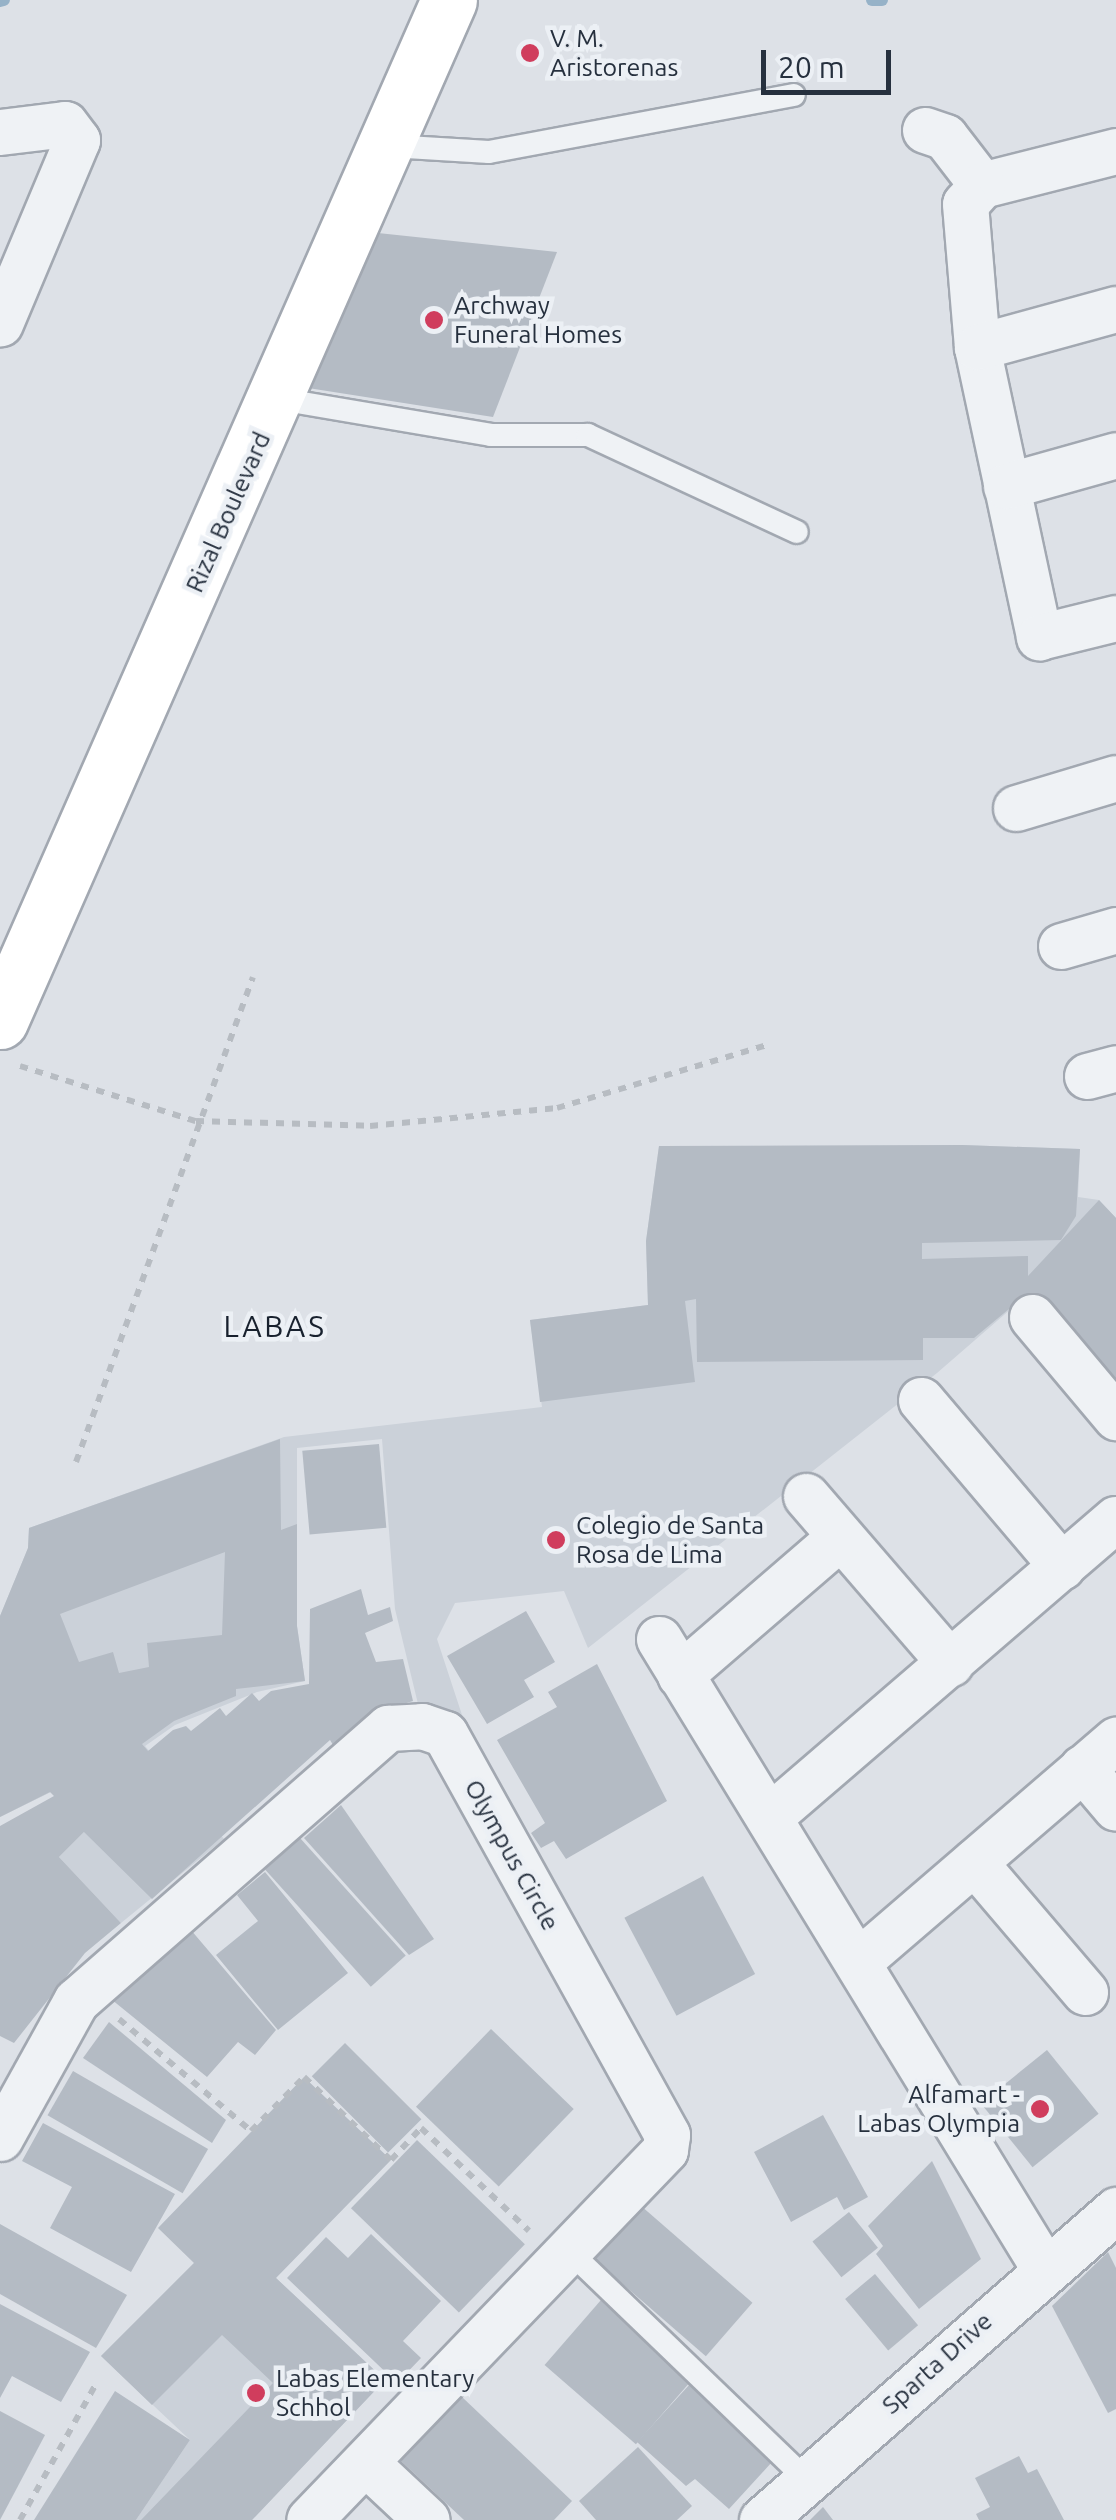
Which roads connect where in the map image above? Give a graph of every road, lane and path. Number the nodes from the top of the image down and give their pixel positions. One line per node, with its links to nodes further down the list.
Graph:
1 (450, 0): 5 (main road, Rizal Boulevard)
2 (794, 96): 5 (lane)
3 (926, 130): 7 (street)
4 (0, 132): 9 (street)
5 (390, 146): 11 (main road, Rizal Boulevard)
6 (1116, 151): 7 (street)
7 (982, 185): 10 (street)
8 (1116, 309): 10 (street)
9 (0, 323)
10 (977, 347): 13 (street)
11 (278, 399): 14 (lane); 21 (main road, Rizal Boulevard)
12 (1116, 454): 13 (street)
13 (1006, 486): 15 (street)
14 (797, 532)
15 (1116, 618)
16 (1116, 778): 17 (street)
17 (1016, 808)
18 (1116, 930): 19 (street)
19 (1060, 946)
20 (253, 977): 23 (path)
21 (0, 1029): 23 (path)
22 (770, 1044): 23 (path)
23 (196, 1121): 27 (path)
24 (1032, 1317): 26 (street)
25 (921, 1400): 31 (street)
26 (1116, 1417)
27 (76, 1462)
28 (806, 1496): 30 (street)
29 (1116, 1519): 31 (street)
30 (840, 1538): 32 (street); 35 (street)
31 (1062, 1566): 32 (street)
32 (950, 1662): 35 (street)
33 (1099, 1754): 34 (street); 36 (street)
34 (1116, 1808)
35 (768, 1817): 37 (street)
36 (974, 1862): 37 (street); 39 (street)
37 (860, 1960): 43 (street)
38 (87, 1992): 40 (street, Olympus Circle); 42 (path); 42 (street, Olympus Circle)
39 (1085, 1992)
40 (0, 2138)
41 (1116, 2210): 43 (street, Sparta Drive)
42 (563, 2254): 45 (street, Olympus Circle); 46 (lane)
43 (1044, 2268): 46 (street, Sparta Drive)
44 (97, 2382): 47 (path)
45 (366, 2463): 48 (street, Olympus Circle); 49 (street)
46 (806, 2479): 50 (street, Sparta Drive)
47 (20, 2520)
48 (310, 2520)
49 (427, 2520)
50 (762, 2520)

